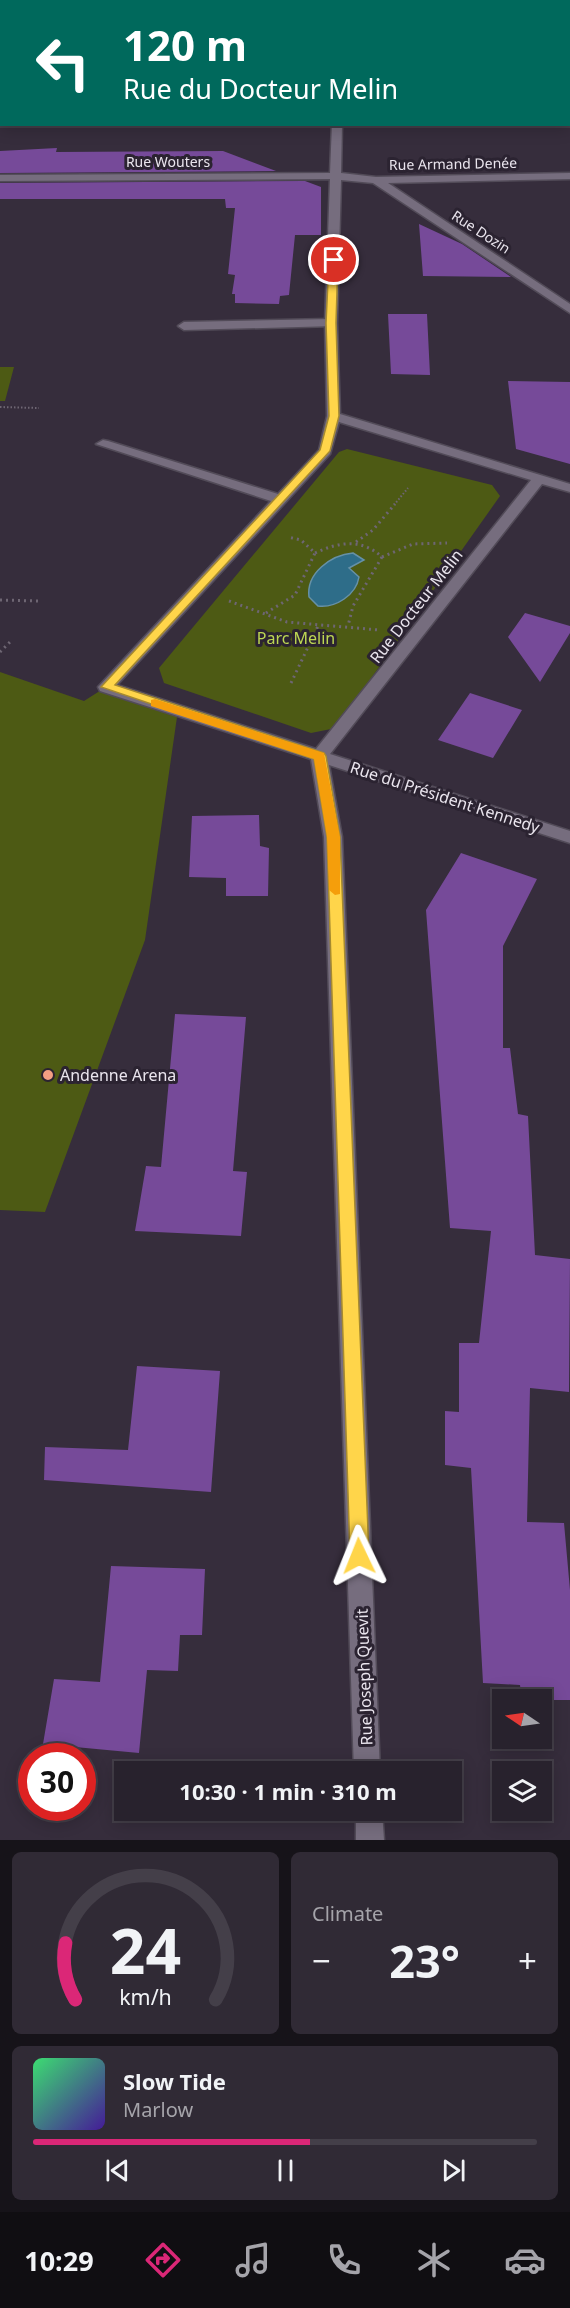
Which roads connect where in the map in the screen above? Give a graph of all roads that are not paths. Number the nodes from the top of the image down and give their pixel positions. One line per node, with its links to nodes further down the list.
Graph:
1 (337, 126): 2 (street)
2 (337, 176): 4 (street, Rue Wouters); 5 (street, Rue Armand Denée); 7 (street)
3 (570, 176): 5 (street, Rue Armand Denée)
4 (0, 178)
5 (376, 180): 6 (street, Rue Dozin)
6 (570, 309)
7 (331, 323): 8 (street); 9 (street)
8 (184, 326)
9 (334, 416): 11 (street); 13 (street)
10 (102, 444): 13 (street)
11 (540, 478): 12 (street); 14 (street, Rue Docteur Melin)
12 (570, 488)
13 (280, 499): 14 (street, Rue du Président Kennedy)
14 (319, 756): 15 (street, Rue du Président Kennedy); 16 (street, Rue Joseph Quevit)
15 (570, 837)
16 (367, 1761)
17 (369, 1821): 18 (street)
18 (370, 1840)

